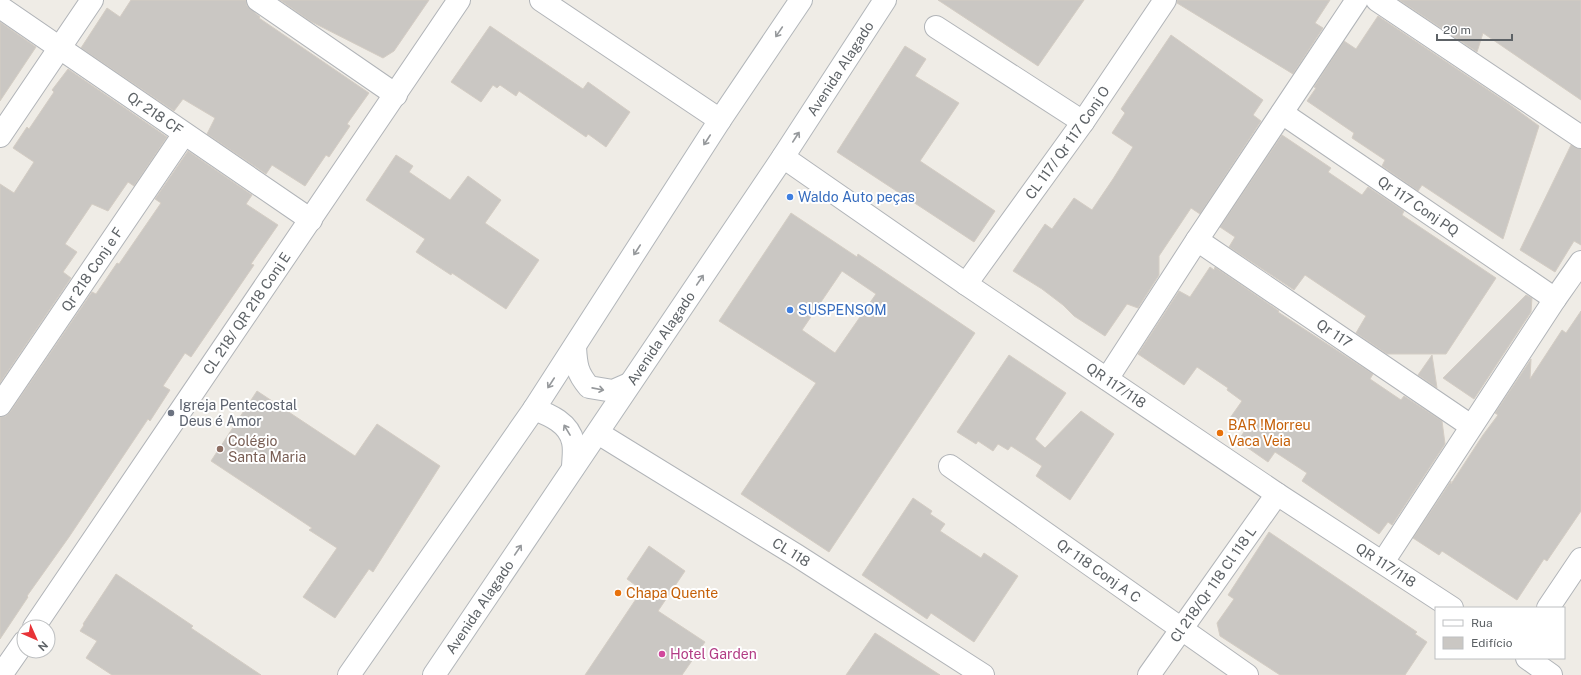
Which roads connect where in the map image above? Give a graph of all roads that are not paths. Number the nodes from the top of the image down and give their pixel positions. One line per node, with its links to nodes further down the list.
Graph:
1 (92, 0): 12 (street)
2 (258, 0): 13 (street)
3 (459, 0): 13 (street, CL 218/ QR 218 Conj E)
4 (541, 0): 15 (street)
5 (801, 0): 15 (street, one-way to 15)
6 (886, 0): 20 (street, Avenida Alagado, one-way to 6)
7 (1166, 0): 16 (street, CL 117/ Qr 117 Conj O)
8 (1357, 0): 14 (street)
9 (1377, 0): 19 (street)
10 (0, 7): 12 (street, Qr 218 CF)
11 (936, 27): 16 (street)
12 (60, 47): 17 (street, Qr 218 CF); 18 (street)
13 (396, 95): 21 (street, CL 218/ QR 218 Conj E)
14 (1282, 113): 22 (street); 25 (street, Qr 117 Conj PQ)
15 (720, 120): 26 (street, one-way to 26)
16 (1083, 122): 24 (street, CL 117/ Qr 117 Conj O)
17 (184, 134): 21 (street, Qr 218 CF); 29 (street, Qr 218 Conj e F)
18 (0, 136)
19 (1581, 137)
20 (783, 157): 24 (street, QR 117/118); 28 (street, Avenida Alagado, one-way to 20)
21 (311, 220): 40 (street, CL 218/ QR 218 Conj E)
22 (1197, 240): 27 (street); 31 (street, Qr 117)
23 (1581, 262): 25 (street)
24 (966, 284): 27 (street, QR 117/118)
25 (1555, 299): 31 (street)
26 (575, 347): 28 (street, one-way to 28); 30 (street, one-way to 30)
27 (1107, 379): 35 (street, QR 117/118)
28 (630, 384): 32 (street, Avenida Alagado)
29 (0, 405)
30 (534, 409): 34 (street, one-way to 30); 45 (street)
31 (1472, 426): 37 (street)
32 (598, 433): 34 (street, Avenida Alagado); 47 (street, CL 118)
33 (950, 466): 41 (street, Qr 118 Conj A C)
34 (573, 468): 46 (street, Avenida Alagado, one-way to 34)
35 (1277, 494): 37 (street, QR 117/118); 41 (street, Cl 218/Qr 118 Cl 118 L)
36 (1581, 559): 39 (street)
37 (1383, 562): 38 (street, QR 117/118)
38 (1450, 607)
39 (1549, 607)
40 (39, 619)
41 (1181, 628): 48 (street, Cl 218/Qr 118 Cl 118 L); 49 (street, Qr 118 Conj A C)
42 (16, 653): 44 (street)
43 (1528, 659): 50 (street)
44 (1, 675)
45 (349, 675)
46 (434, 675)
47 (983, 675)
48 (1149, 675)
49 (1247, 675)
50 (1552, 675)

